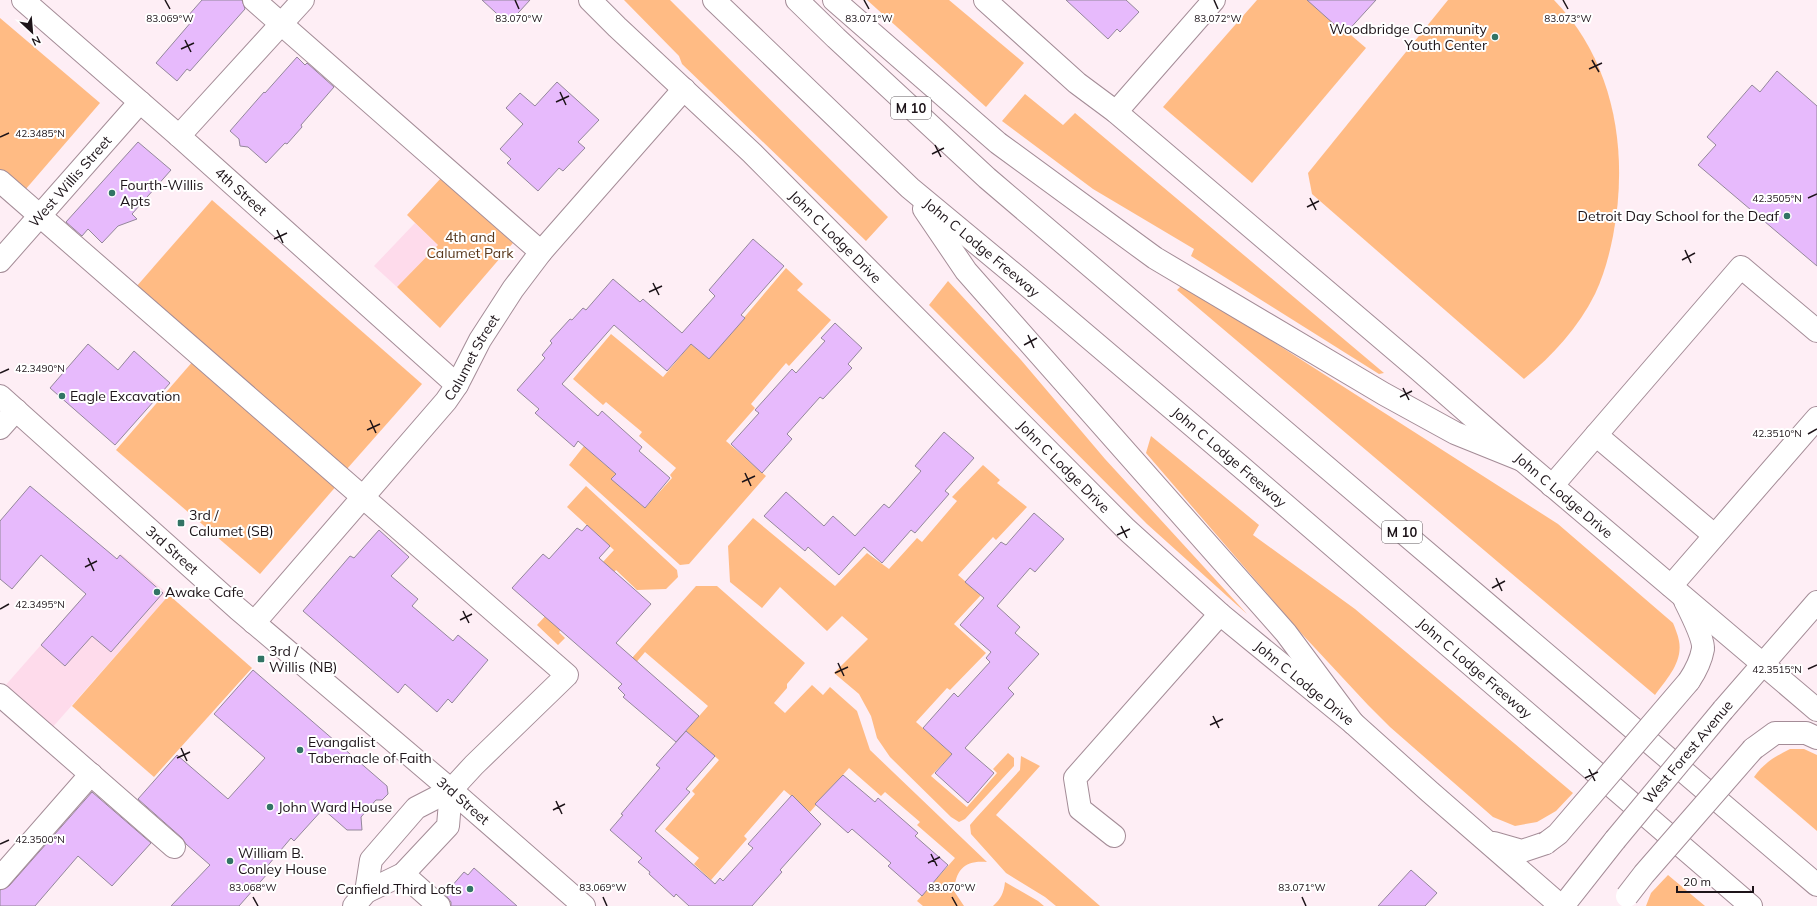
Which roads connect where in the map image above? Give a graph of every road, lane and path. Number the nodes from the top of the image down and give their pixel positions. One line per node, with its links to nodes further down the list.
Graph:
1 (23, 0): 12 (main road, 4th Street)
2 (254, 0): 10 (main road)
3 (303, 0): 10 (main road)
4 (590, 0): 11 (main road, John C Lodge Drive)
5 (714, 0): 16 (main road, John C Lodge Freeway)
6 (797, 0): 46 (main road, M 10)
7 (834, 0): 26 (main road)
8 (985, 0): 13 (main road, John C Lodge Drive)
9 (1214, 0): 13 (main road)
10 (282, 24): 14 (main road); 18 (main road)
11 (684, 89): 18 (main road, Calumet Street); 32 (main road, John C Lodge Drive)
12 (140, 102): 14 (main road, 4th Street); 17 (main road, West Willis Street)
13 (1116, 112): 26 (main road, John C Lodge Drive)
14 (179, 136): 21 (main road, 4th Street)
15 (0, 180): 17 (main road)
16 (910, 188): 37 (main road); 52 (main road, John C Lodge Freeway)
17 (40, 215): 19 (main road, West Willis Street); 28 (main road)
18 (541, 252): 21 (main road, Calumet Street)
19 (0, 261)
20 (1817, 331): 25 (main road)
21 (457, 385): 28 (main road, Calumet Street)
22 (8, 403): 24 (main road); 33 (main road, 3rd Street)
23 (1817, 418): 29 (main road)
24 (0, 428)
25 (1596, 435): 27 (main road); 29 (main road)
26 (1522, 460): 27 (main road, John C Lodge Drive)
27 (1552, 486): 30 (main road, John C Lodge Drive)
28 (363, 496): 33 (main road, Calumet Street); 40 (main road)
29 (1714, 535): 30 (main road)
30 (1677, 591): 34 (main road, John C Lodge Drive); 42 (main road, bridge)
31 (1817, 602): 34 (main road, West Forest Avenue)
32 (1220, 614): 37 (main road, John C Lodge Drive); 41 (main road)
33 (254, 623): 40 (main road, 3rd Street)
34 (1763, 663): 36 (main road, John C Lodge Drive); 51 (main road, West Forest Avenue, bridge)
35 (0, 695): 39 (main road)
36 (1817, 710)
37 (1353, 723): 42 (main road, John C Lodge Drive)
38 (1817, 738): 48 (main road, bridge)
39 (91, 774): 43 (main road); 45 (main road)
40 (451, 790): 44 (main road); 47 (main road); 50 (main road, 3rd Street)
41 (1114, 836)
42 (1485, 840): 51 (main road, John C Lodge Drive)
43 (174, 847)
44 (403, 874): 47 (main road); 49 (main road)
45 (0, 878)
46 (1817, 886)
47 (360, 899)
48 (1626, 901)
49 (439, 906)
50 (584, 906)
51 (1562, 906)
52 (1751, 906)

